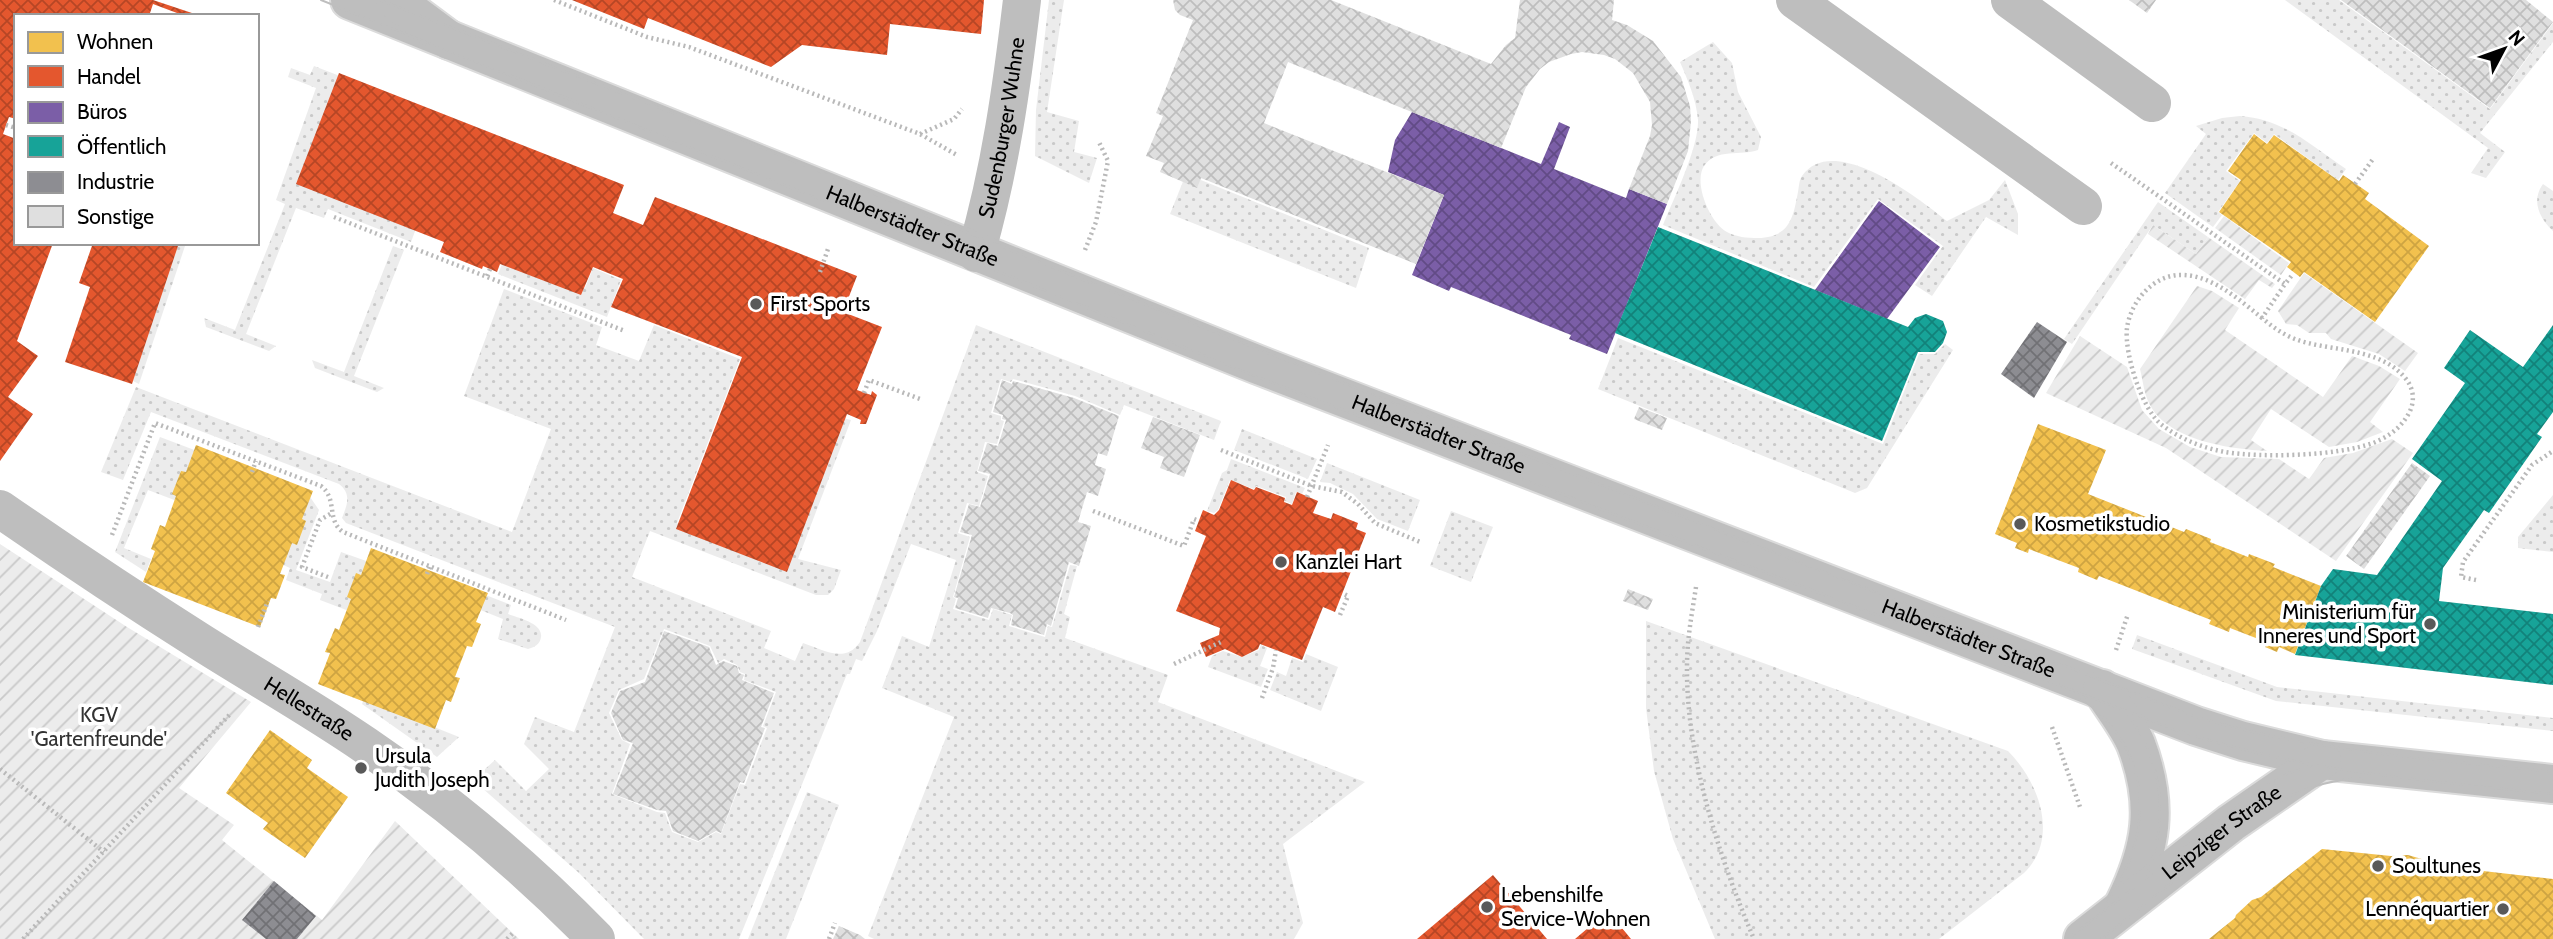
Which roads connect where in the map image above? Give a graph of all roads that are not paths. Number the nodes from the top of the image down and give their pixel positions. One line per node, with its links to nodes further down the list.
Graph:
1 (350, 0): 6 (main road, Halberstädter Straße)
2 (395, 0): 6 (main road)
3 (1022, 0): 9 (main road, Sudenburger Wuhne)
4 (1795, 0): 8 (main road)
5 (2010, 0): 7 (main road)
6 (449, 40): 9 (main road, Halberstädter Straße)
7 (2152, 103)
8 (2083, 206)
9 (976, 253): 11 (main road, Halberstädter Straße)
10 (0, 509): 15 (main road, Hellestraße)
11 (2102, 689): 12 (main road, Halberstädter Straße); 14 (main road, Leipziger Straße)
12 (2322, 760): 13 (main road, Halberstädter Straße); 14 (main road, Leipziger Straße)
13 (2553, 784)
14 (2123, 905): 16 (main road, Leipziger Straße)
15 (596, 939)
16 (2083, 939)

